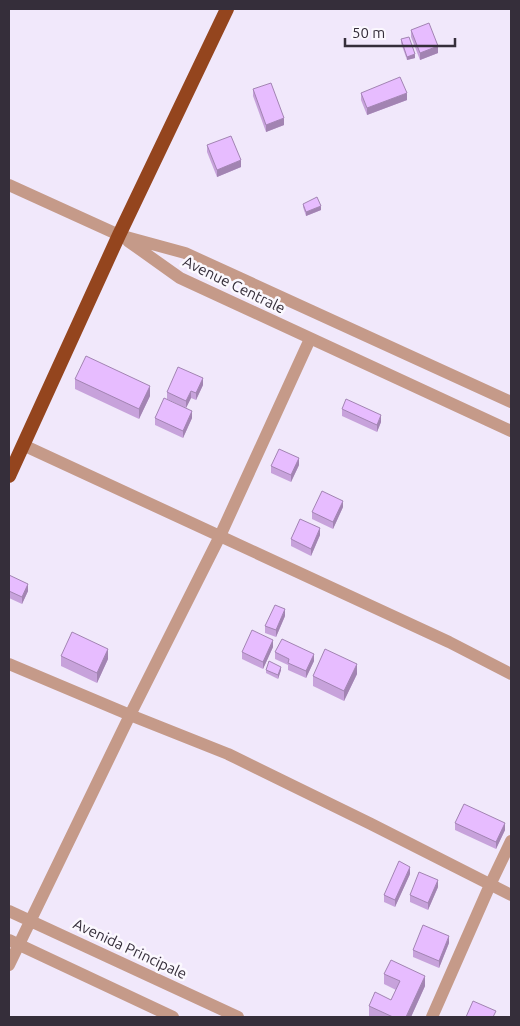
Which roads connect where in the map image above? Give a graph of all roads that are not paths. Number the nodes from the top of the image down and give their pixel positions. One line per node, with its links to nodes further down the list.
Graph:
1 (227, 9): 3 (highway)
2 (9, 185): 3 (street)
3 (120, 235): 4 (street, Avenue Centrale); 5 (street, Avenue Centrale); 7 (highway)
4 (310, 339): 6 (street, Avenue Centrale); 9 (street)
5 (511, 402)
6 (511, 431)
7 (24, 445): 8 (highway); 9 (street)
8 (9, 476)
9 (220, 536): 11 (street); 12 (street)
10 (9, 664): 12 (street)
11 (511, 674)
12 (130, 715): 14 (street); 17 (street)
13 (511, 840): 14 (street)
14 (490, 885): 15 (street); 22 (street)
15 (511, 895)
16 (9, 911): 17 (street, Avenida Principale)
17 (30, 921): 18 (street); 21 (street, Avenida Principale)
18 (14, 942): 19 (street); 20 (street)
19 (9, 965)
20 (173, 1017)
21 (238, 1017)
22 (432, 1017)

